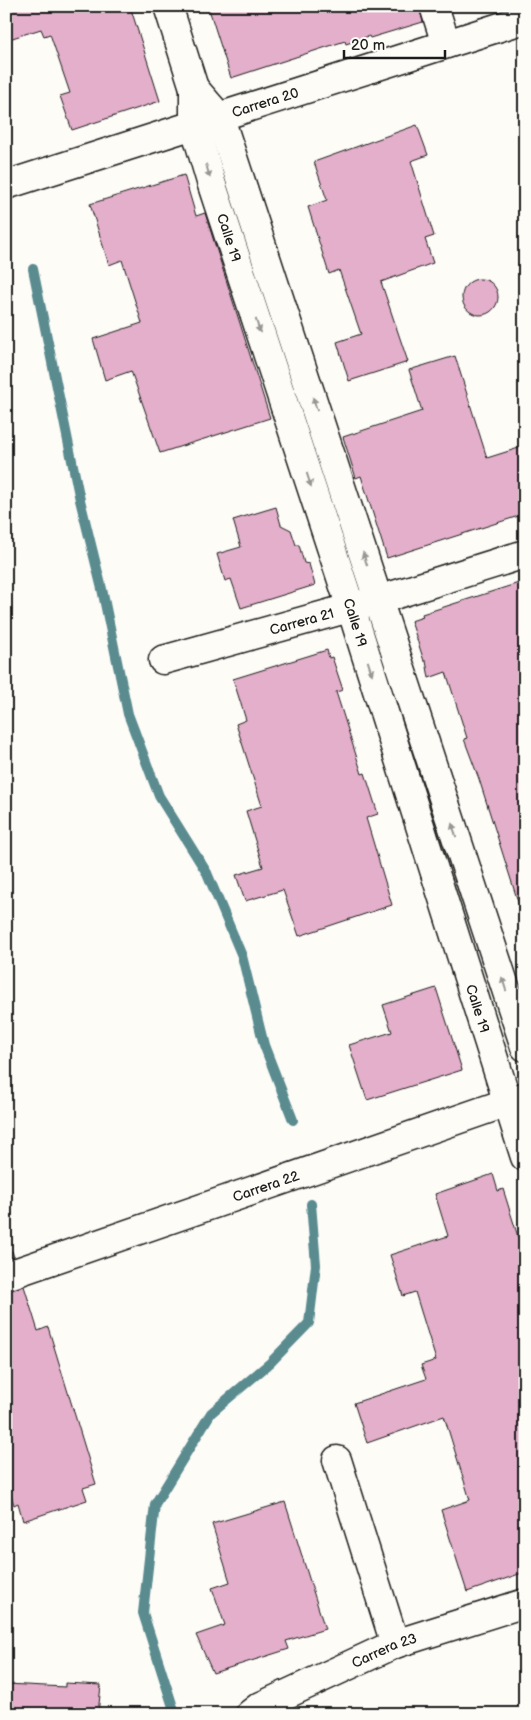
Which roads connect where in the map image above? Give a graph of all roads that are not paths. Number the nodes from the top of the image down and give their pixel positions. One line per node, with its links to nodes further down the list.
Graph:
1 (168, 6): 5 (street, Calle 19)
2 (434, 6): 4 (street)
3 (525, 19): 4 (street, Carrera 20)
4 (446, 44): 6 (street, Carrera 20)
5 (194, 88): 6 (street, Calle 19); 7 (street, Calle 19)
6 (220, 118): 7 (street, Carrera 20); 10 (street, Calle 19, one-way to 6)
7 (194, 124): 8 (street, Carrera 20); 11 (street, Calle 19, one-way to 11)
8 (6, 185)
9 (525, 554): 10 (street, Carrera 21)
10 (378, 600): 11 (street, Carrera 21); 13 (street, Calle 19, one-way to 10)
11 (350, 608): 12 (street, Carrera 21); 14 (street, Calle 19, one-way to 14)
12 (163, 660)
13 (525, 1047)
14 (516, 1100): 15 (street, Calle 19); 16 (street, Carrera 22)
15 (525, 1157)
16 (6, 1276)
17 (337, 1460): 19 (street)
18 (525, 1603): 19 (street, Carrera 23)
19 (395, 1644): 20 (street, Carrera 23)
20 (250, 1714)

